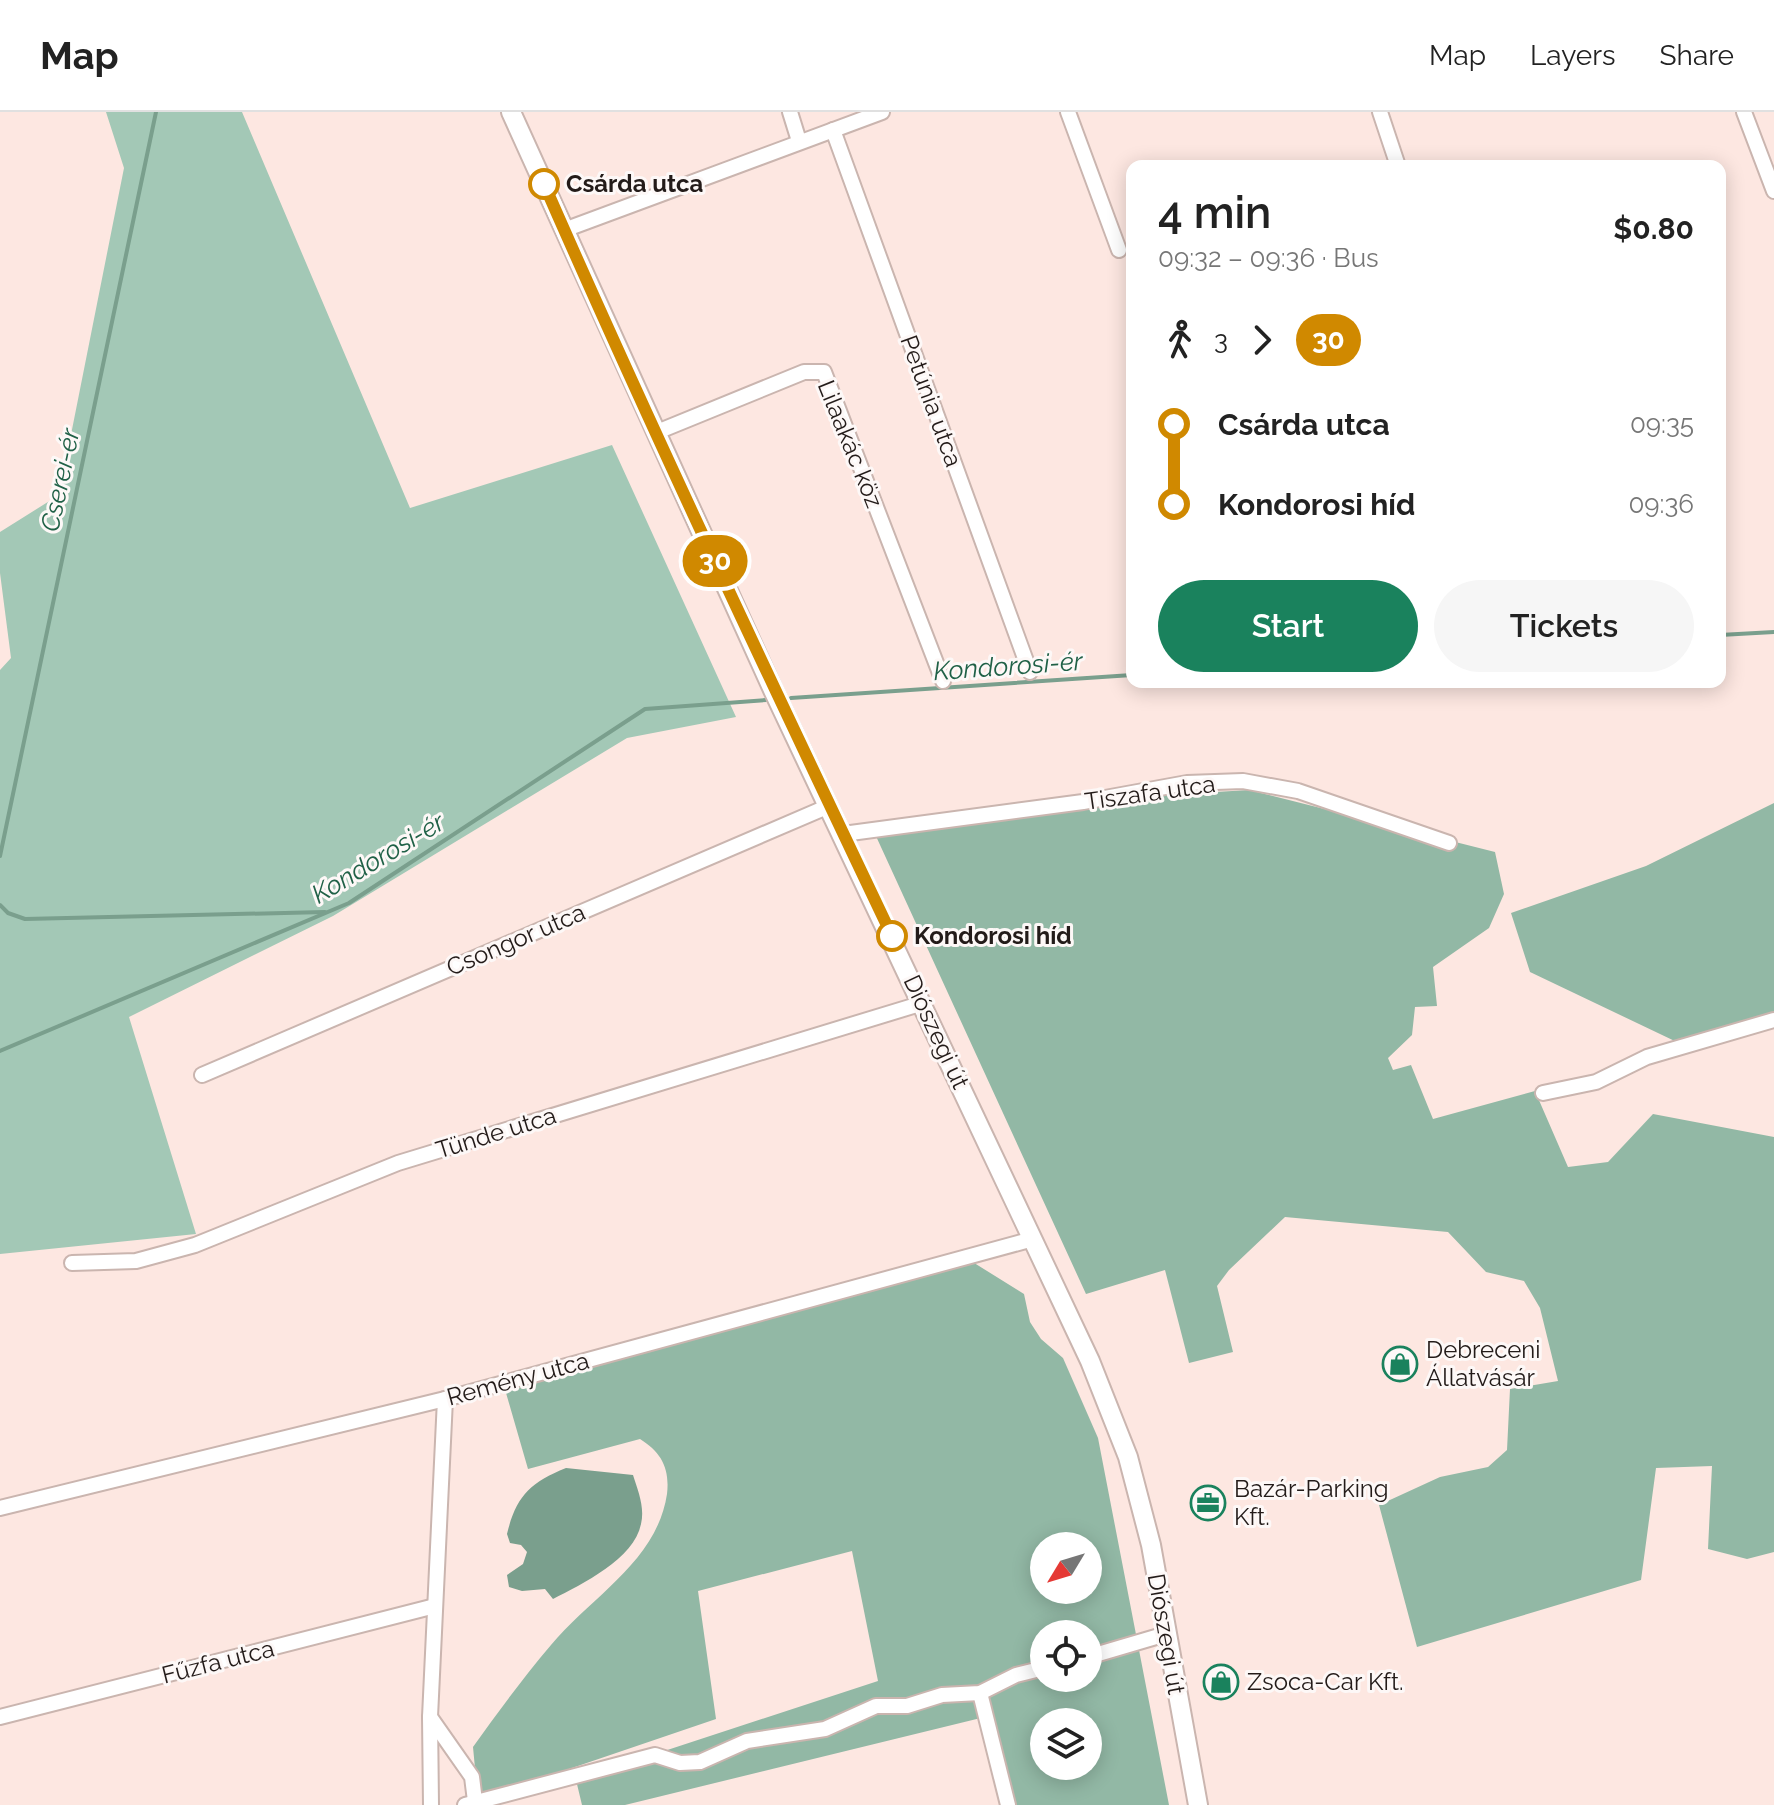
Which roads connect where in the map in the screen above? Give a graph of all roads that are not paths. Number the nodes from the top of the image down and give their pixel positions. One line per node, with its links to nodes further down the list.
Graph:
1 (511, 112): 11 (main road, Diószegi út)
2 (790, 112): 8 (street)
3 (882, 112): 7 (street)
4 (1068, 112): 12 (street)
5 (1380, 112): 9 (street)
6 (1744, 112): 10 (street)
7 (833, 130): 8 (street); 14 (street, Petúnia utca)
8 (799, 141): 11 (street)
9 (1396, 160)
10 (1774, 191)
11 (564, 230): 13 (main road, Diószegi út)
12 (1119, 250)
13 (657, 432): 15 (street, Lilaakác köz); 16 (main road, Diószegi út)
14 (1030, 672)
15 (943, 681)
16 (829, 806): 17 (main road, Diószegi út); 21 (street, Csongor utca)
17 (843, 834): 18 (street, Tiszafa utca); 19 (main road, Diószegi út)
18 (1449, 843)
19 (923, 1003): 23 (main road, Diószegi út); 24 (street, Tünde utca)
20 (1774, 1020): 22 (street)
21 (202, 1075)
22 (1543, 1093)
23 (1033, 1239): 25 (street, Remény utca); 28 (main road, Diószegi út)
24 (72, 1263)
25 (445, 1399): 26 (street, Remény utca); 27 (street)
26 (0, 1508)
27 (435, 1606): 32 (street, Fűzfa utca); 33 (street)
28 (1166, 1634): 29 (street); 37 (main road, Diószegi út)
29 (1102, 1653)
30 (1030, 1672): 31 (street)
31 (980, 1693): 34 (street); 36 (street)
32 (0, 1717)
33 (430, 1717): 34 (street); 35 (street)
34 (470, 1803)
35 (431, 1805)
36 (1008, 1805)
37 (1198, 1805)

